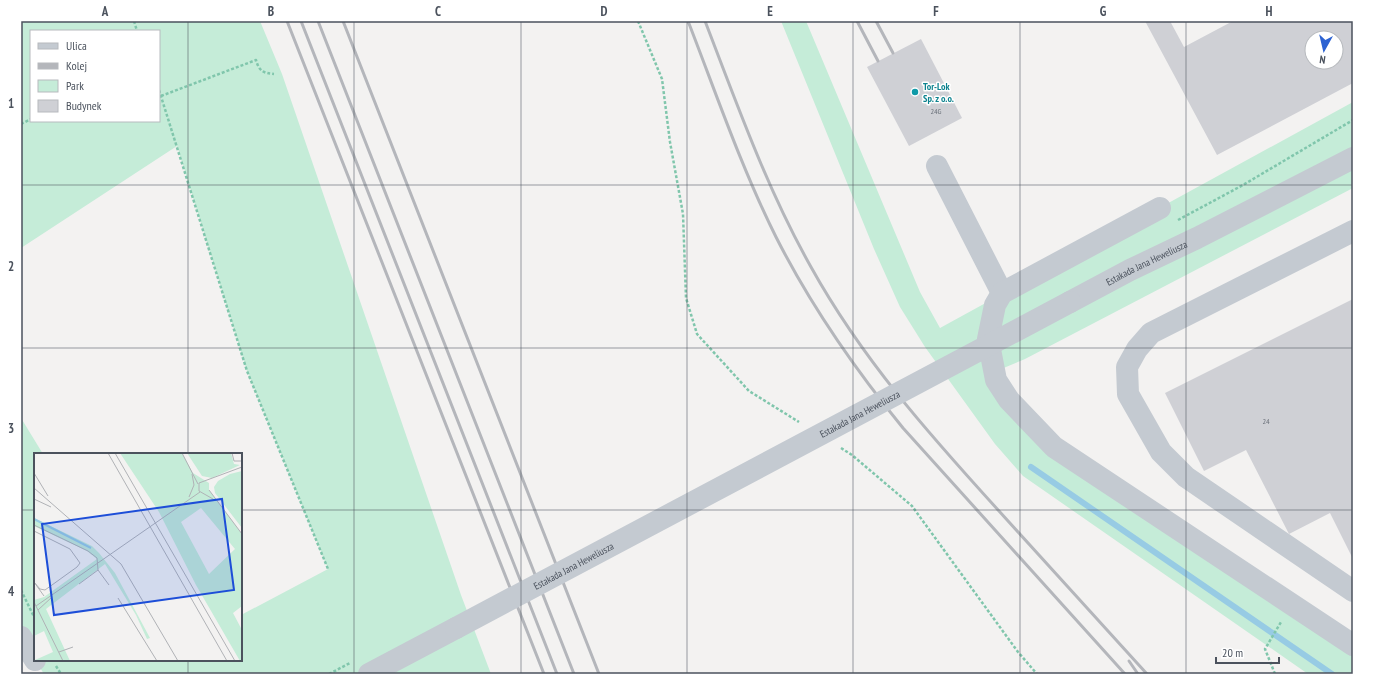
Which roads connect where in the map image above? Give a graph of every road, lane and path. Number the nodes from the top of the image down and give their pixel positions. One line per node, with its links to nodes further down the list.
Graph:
1 (638, 21): 16 (path)
2 (274, 74): 4 (path)
3 (160, 93): 4 (path)
4 (161, 96): 18 (path)
5 (30, 120): 7 (path)
6 (1353, 120): 13 (path)
7 (21, 124)
8 (1353, 151): 11 (street)
9 (1353, 158): 11 (street, Estakada Jana Heweliusza)
10 (937, 166): 15 (street)
11 (1330, 168): 28 (street, Estakada Jana Heweliusza, bridge)
12 (1160, 208): 15 (street)
13 (1176, 222)
14 (1353, 231): 20 (street)
15 (1002, 293): 21 (street)
16 (801, 423)
17 (840, 447): 29 (path)
18 (328, 569)
19 (21, 590): 22 (path)
20 (1353, 591)
21 (1291, 604): 24 (street); 30 (path)
22 (34, 618)
23 (21, 636): 25 (street)
24 (1353, 645)
25 (34, 658)
26 (36, 661): 27 (street)
27 (44, 674)
28 (369, 674)
29 (1037, 674)
30 (1275, 674)

